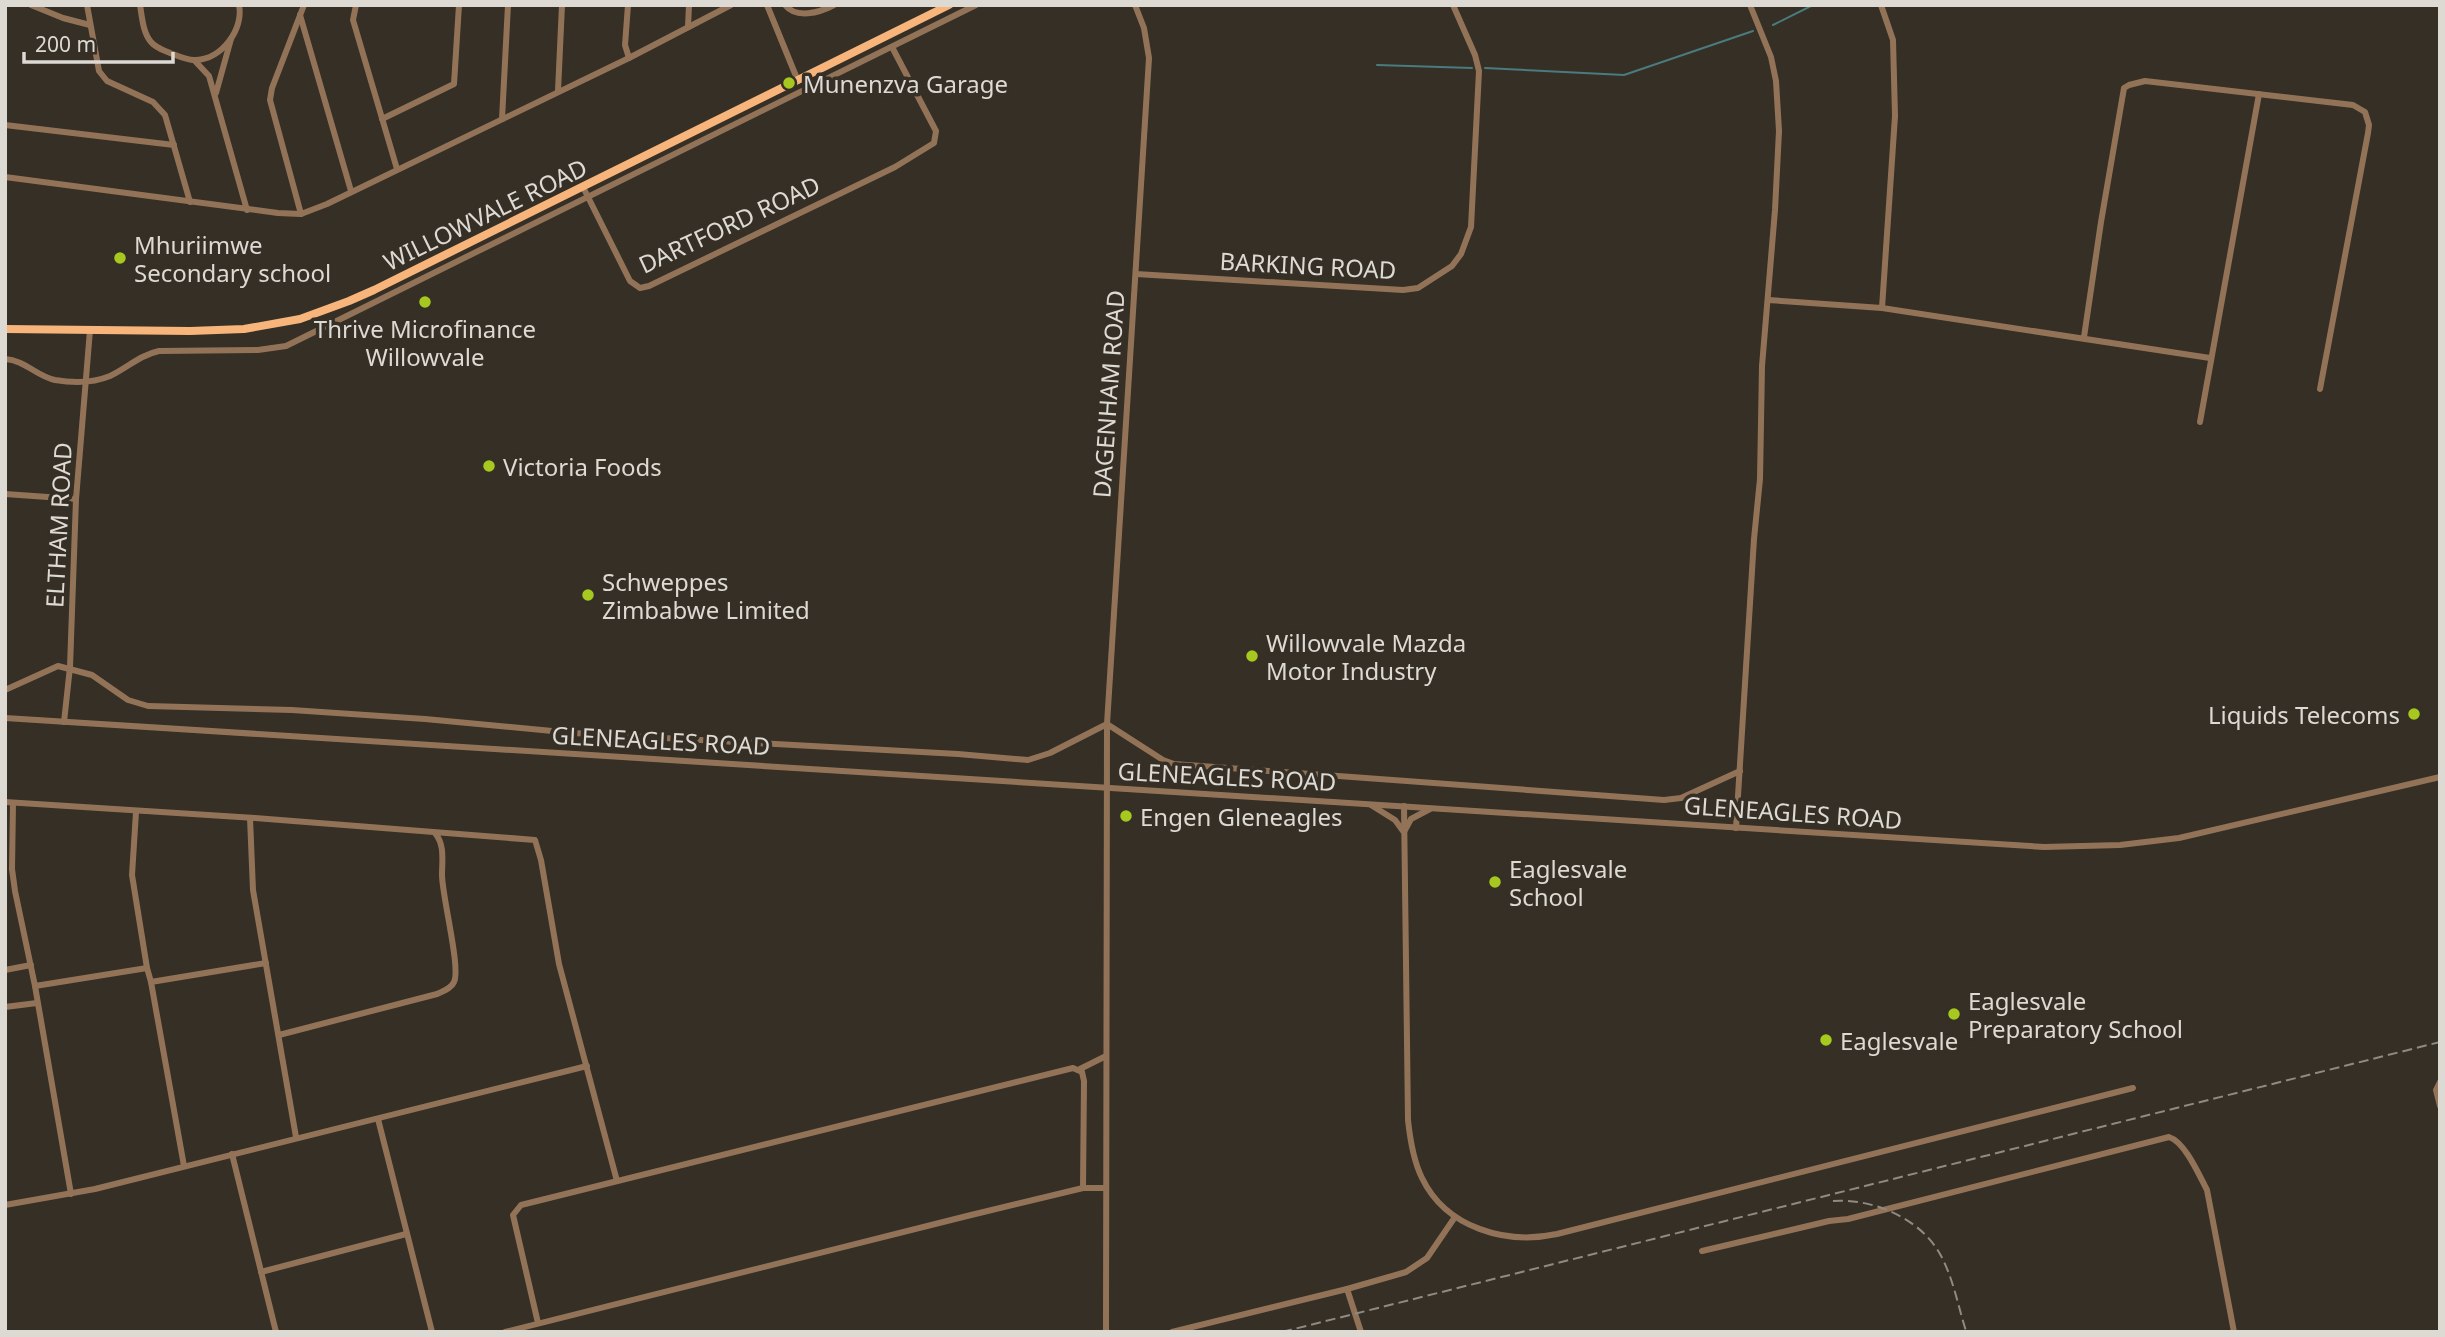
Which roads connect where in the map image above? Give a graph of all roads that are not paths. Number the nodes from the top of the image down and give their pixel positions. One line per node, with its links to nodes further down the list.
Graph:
1 (31, 5): 23 (street)
2 (88, 5): 23 (street)
3 (140, 5): 28 (street)
4 (304, 5): 22 (street)
5 (356, 5): 33 (street)
6 (459, 5): 33 (street)
7 (508, 5): 34 (street)
8 (562, 5): 30 (street)
9 (628, 5): 27 (street)
10 (689, 5): 24 (street)
11 (731, 5): 24 (street)
12 (767, 5): 29 (street)
13 (785, 5): 14 (street)
14 (834, 5)
15 (949, 5): 29 (main road, WILLOWVALE ROAD)
16 (976, 5): 26 (street)
17 (1135, 5): 45 (street, DAGENHAM ROAD)
18 (1453, 5): 45 (street, BARKING ROAD)
19 (1750, 5): 46 (street)
20 (1881, 5): 47 (street)
21 (240, 7): 25 (street)
22 (300, 15): 40 (street); 44 (street)
23 (90, 25): 36 (street)
24 (688, 27): 27 (street)
25 (232, 37): 28 (street); 32 (street)
26 (892, 47): 41 (street); 41 (street, DARTFORD ROAD)
27 (629, 58): 30 (street)
28 (195, 61): 32 (street)
29 (798, 81): 39 (main road, WILLOWVALE ROAD)
30 (558, 91): 34 (street)
31 (2259, 94): 50 (street); 51 (street); 54 (street)
32 (216, 98): 43 (street)
33 (382, 119): 37 (street)
34 (502, 119): 37 (street)
35 (5, 125): 36 (street)
36 (174, 145): 42 (street)
37 (397, 169): 40 (street)
38 (5, 177): 42 (street)
39 (583, 187): 41 (street, DARTFORD ROAD); 49 (main road, WILLOWVALE ROAD)
40 (351, 191): 44 (street)
41 (588, 197): 53 (street)
42 (190, 202): 43 (street)
43 (247, 210): 44 (street)
44 (301, 214)
45 (1136, 274): 62 (street, DAGENHAM ROAD)
46 (1768, 300): 47 (street); 63 (street)
47 (1882, 308): 50 (street)
48 (5, 329): 49 (main road, WILLOWVALE ROAD)
49 (90, 330): 53 (street, ELTHAM ROAD)
50 (2084, 337): 51 (street)
51 (2210, 358): 55 (street)
52 (5, 359): 53 (street)
53 (86, 382): 57 (street, ELTHAM ROAD)
54 (2320, 389)
55 (2200, 422)
56 (5, 494): 57 (street)
57 (76, 499): 58 (street, ELTHAM ROAD)
58 (70, 667): 59 (street); 61 (street, ELTHAM ROAD); 62 (street)
59 (5, 690)
60 (5, 718): 61 (street, GLENEAGLES ROAD)
61 (64, 722): 65 (street, GLENEAGLES ROAD)
62 (1107, 724): 63 (street); 65 (street, DAGENHAM ROAD)
63 (1740, 771): 72 (street)
64 (2440, 777): 72 (street, GLENEAGLES ROAD)
65 (1105, 788): 67 (street, GLENEAGLES ROAD); 84 (street, DAGENHAM ROAD)
66 (9, 803): 70 (street); 76 (street)
67 (1369, 804): 68 (street, GLENEAGLES ROAD); 73 (street)
68 (1404, 806): 69 (street, GLENEAGLES ROAD); 73 (street)
69 (1435, 808): 72 (street, GLENEAGLES ROAD); 73 (street)
70 (136, 812): 71 (street); 77 (street)
71 (250, 818): 74 (street); 75 (street)
72 (1736, 828)
73 (1404, 832): 99 (street)
74 (435, 834): 83 (street); 85 (street)
75 (266, 963): 79 (street); 83 (street)
76 (31, 965): 78 (street); 80 (street)
77 (147, 968): 79 (street); 80 (street)
78 (5, 970)
79 (151, 982): 93 (street)
80 (35, 986): 81 (street)
81 (37, 1003): 82 (street); 97 (street)
82 (5, 1007)
83 (279, 1035): 91 (street)
84 (1107, 1056): 86 (street); 96 (street, DAGENHAM ROAD)
85 (587, 1066): 90 (street); 94 (street)
86 (1080, 1069): 94 (street); 95 (street)
87 (2440, 1082): 89 (street)
88 (2133, 1088): 99 (street)
89 (2440, 1106)
90 (378, 1119): 91 (street); 100 (street)
91 (296, 1137): 92 (street)
92 (232, 1154): 93 (street); 102 (street)
93 (184, 1166): 97 (street)
94 (617, 1181): 104 (street)
95 (1083, 1188): 96 (street); 104 (street)
96 (1106, 1188): 108 (street, DAGENHAM ROAD)
97 (71, 1194): 98 (street)
98 (5, 1205)
99 (1455, 1217): 103 (street)
100 (407, 1234): 102 (street); 106 (street)
101 (1702, 1251): 111 (street)
102 (261, 1272): 105 (street)
103 (1347, 1289): 109 (street); 110 (street)
104 (538, 1323): 107 (street)
105 (276, 1332)
106 (432, 1332)
107 (505, 1332)
108 (1106, 1332)
109 (1172, 1332)
110 (1361, 1332)
111 (2234, 1332)

